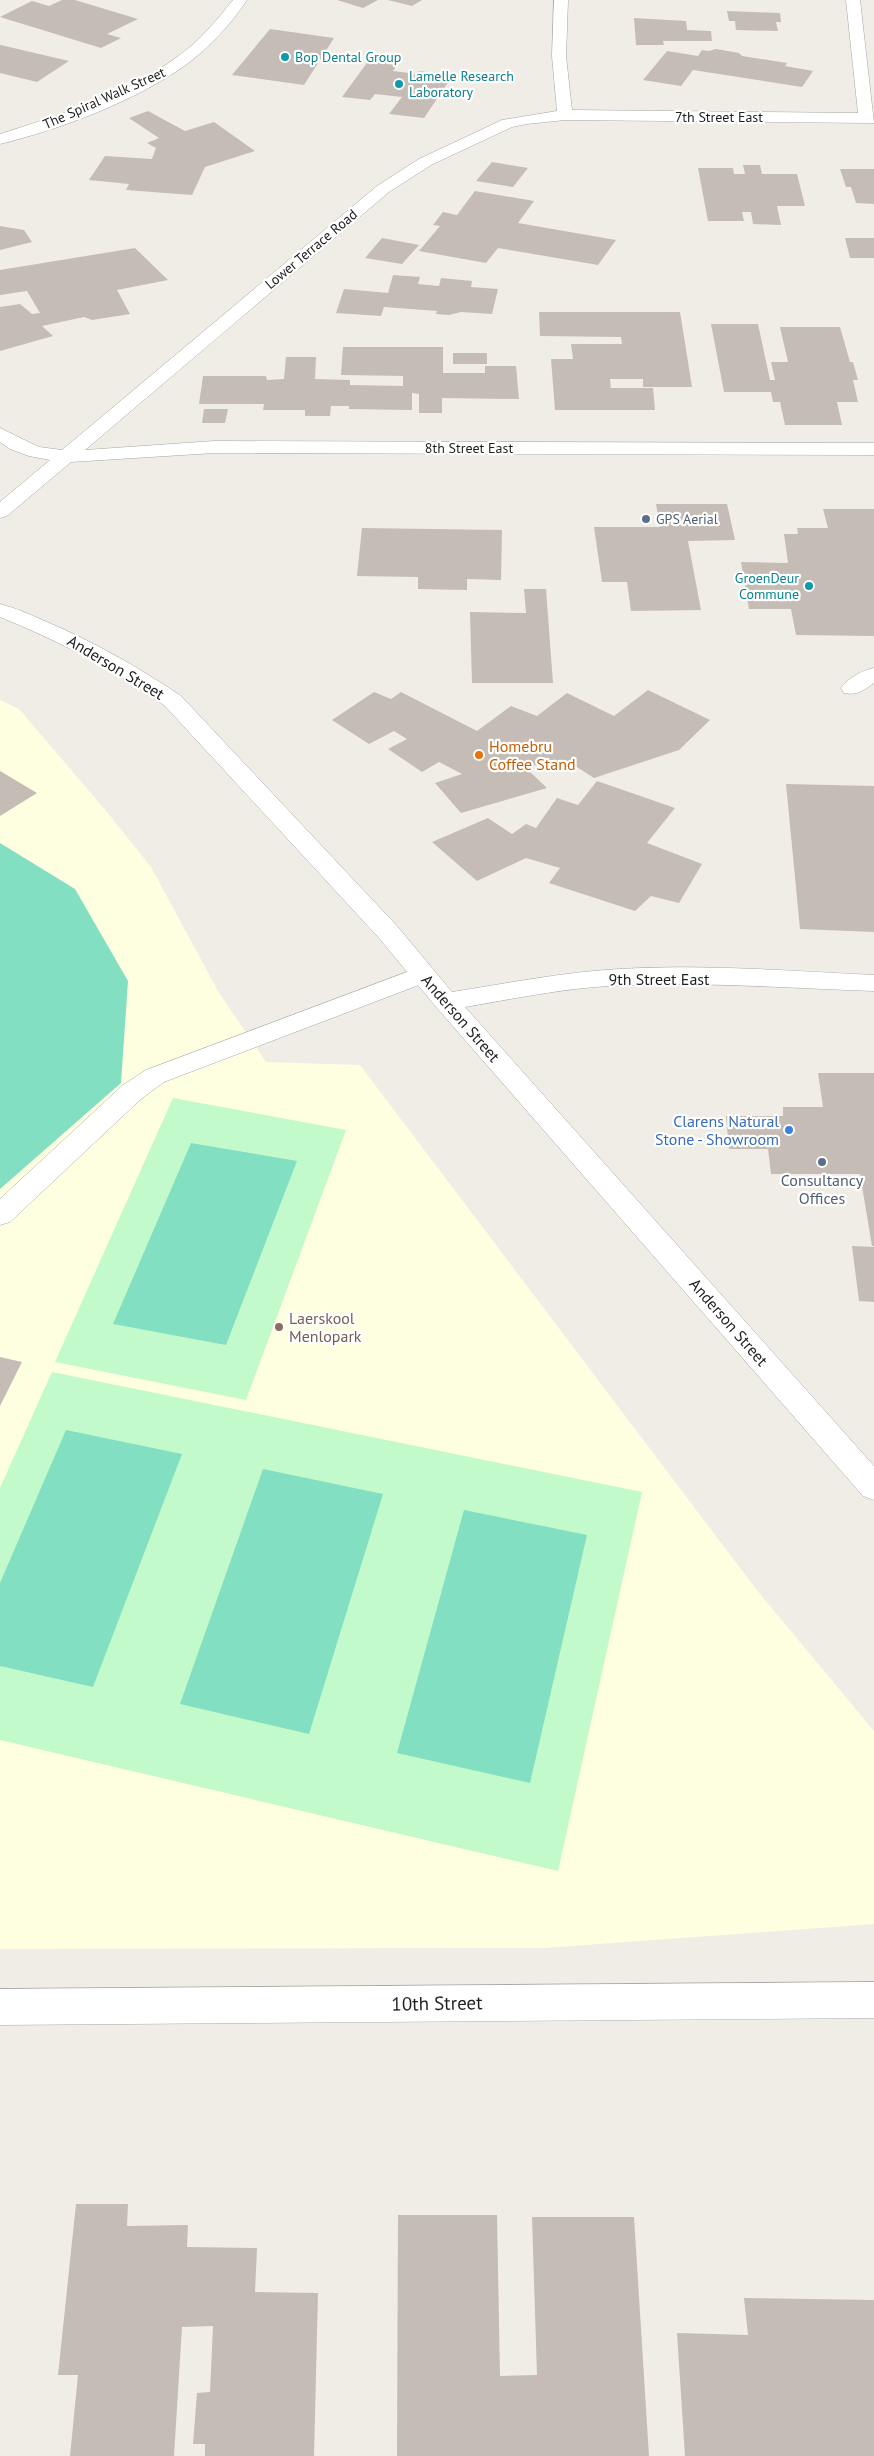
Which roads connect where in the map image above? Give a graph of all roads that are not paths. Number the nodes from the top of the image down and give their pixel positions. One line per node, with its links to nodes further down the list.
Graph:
1 (240, 0): 6 (street, The Spiral Walk Street)
2 (561, 0): 4 (street)
3 (853, 0): 5 (street)
4 (565, 116): 5 (street, 7th Street East); 9 (street, Lower Terrace Road)
5 (870, 118)
6 (0, 139)
7 (0, 434): 9 (street, 8th Street East)
8 (874, 450): 9 (street, 8th Street East)
9 (65, 457): 10 (street, Lower Terrace Road)
10 (0, 512)
11 (0, 610): 14 (street, Anderson Street)
12 (874, 674): 13 (street)
13 (852, 688)
14 (423, 974): 16 (street, Anderson Street); 17 (street)
15 (874, 983): 16 (street, 9th Street East)
16 (446, 1002): 18 (street, Anderson Street)
17 (0, 1215)
18 (874, 1487)
19 (874, 2000): 20 (street, 10th Street)
20 (0, 2007)

